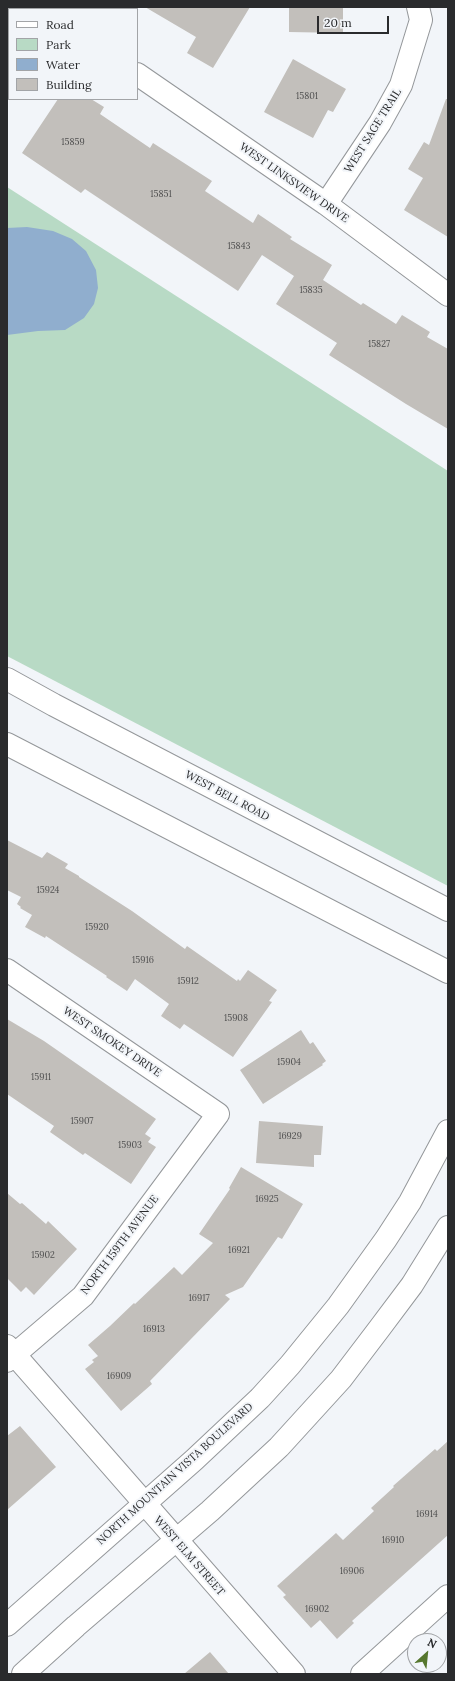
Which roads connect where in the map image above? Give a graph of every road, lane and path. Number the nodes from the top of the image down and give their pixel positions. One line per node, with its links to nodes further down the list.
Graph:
1 (418, 7): 3 (street, WEST SAGE TRAIL)
2 (138, 75): 3 (street, WEST LINKSVIEW DRIVE)
3 (326, 204): 4 (street, WEST LINKSVIEW DRIVE)
4 (448, 295)
5 (7, 679): 7 (street, WEST BELL ROAD)
6 (7, 744): 9 (street)
7 (448, 910)
8 (7, 970): 10 (street, WEST SMOKEY DRIVE)
9 (448, 972)
10 (218, 1114): 13 (street, NORTH 159TH AVENUE)
11 (448, 1131): 14 (street, NORTH MOUNTAIN VISTA BOULEVARD)
12 (448, 1227): 15 (street)
13 (10, 1354): 14 (street, WEST ELM STREET)
14 (144, 1503): 15 (street, WEST ELM STREET); 17 (street, NORTH MOUNTAIN VISTA BOULEVARD)
15 (175, 1540): 18 (street); 19 (street, WEST ELM STREET)
16 (448, 1596): 20 (street)
17 (7, 1625)
18 (23, 1674)
19 (294, 1674)
20 (362, 1674)

